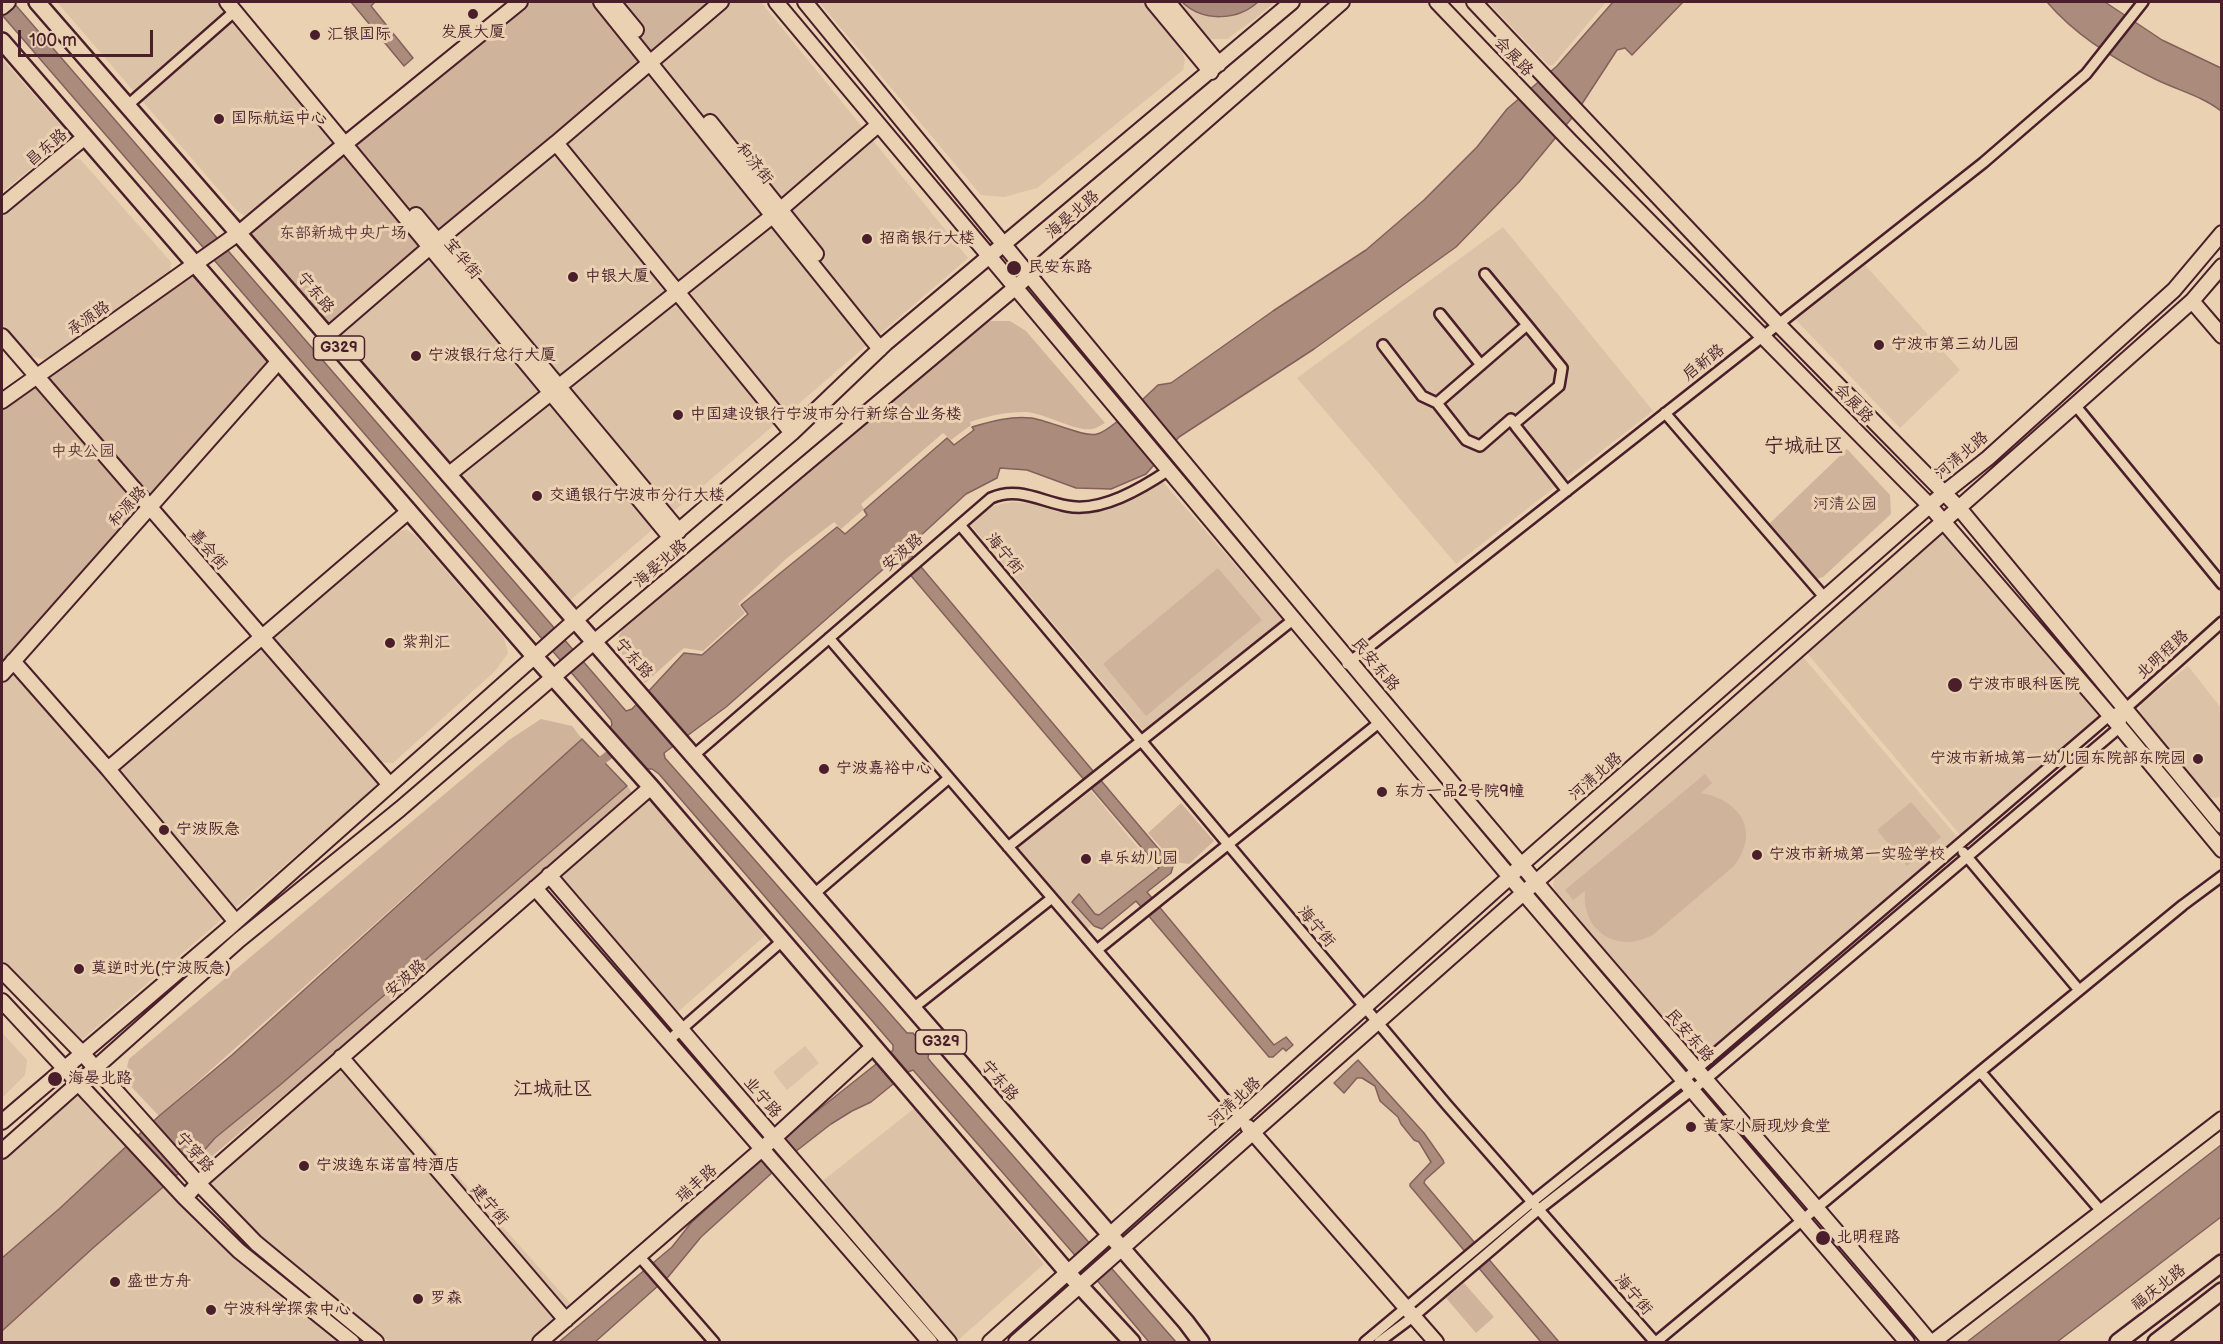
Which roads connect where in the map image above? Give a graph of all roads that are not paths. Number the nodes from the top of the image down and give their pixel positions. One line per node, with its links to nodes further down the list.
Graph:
1 (8, 2): 17 (main road)
2 (37, 2): 21 (main road, 宁东路 / G329)
3 (520, 2): 24 (main road, 承源路)
4 (601, 2): 19 (main road, 和济街)
5 (613, 2): 19 (main road, 和济街)
6 (722, 2): 19 (main road)
7 (776, 2): 22 (main road, 民安东路)
8 (805, 2): 31 (main road, 民安东路)
9 (1153, 2): 20 (main road)
10 (1168, 2): 20 (main road)
11 (1292, 2): 20 (main road, 海晏北路)
12 (1342, 2): 36 (main road, 海晏北路)
13 (1437, 2): 45 (main road, 会展路)
14 (1474, 2): 41 (main road, 会展路)
15 (2143, 2): 41 (street, 启新路)
16 (234, 5): 21 (street); 24 (main road, 宝华街)
17 (2, 7)
18 (2, 41): 23 (main road)
19 (654, 59): 25 (main road); 27 (main road, 和济街)
20 (1215, 68): 31 (main road, 海晏北路)
21 (128, 105): 28 (main road, 宁东路 / G329)
22 (878, 125): 27 (main road); 32 (main road, 民安东路)
23 (85, 137): 26 (main road, 昌东路); 33 (main road)
24 (348, 141): 28 (main road, 承源路); 30 (main road, 宝华街)
25 (556, 143): 30 (main road); 38 (main road)
26 (2, 207)
27 (777, 212): 38 (main road); 48 (main road, 和济街)
28 (240, 232): 33 (main road, 承源路); 43 (main road, 宁东路 / G329)
29 (2222, 233): 62 (main road, 河清北路)
30 (434, 244): 43 (main road); 52 (main road, 宝华街)
31 (1004, 245): 32 (main road, 海晏北路); 36 (main road, 民安东路)
32 (991, 256): 37 (main road, 民安东路); 48 (main road, 海晏北路)
33 (195, 264): 49 (main road); 51 (main road, 承源路)
34 (2222, 266): 39 (main road, 河清北路)
35 (1485, 274): 42 (street)
36 (1029, 276): 37 (main road, 海晏北路); 80 (main road, 民安东路)
37 (1016, 287): 59 (main road, 民安东路); 77 (main road, 海晏北路)
38 (677, 292): 52 (main road); 58 (main road)
39 (2192, 301): 46 (main road); 55 (main road, 河清北路)
40 (1440, 314): 50 (street)
41 (1779, 324): 45 (street, 启新路); 62 (main road, 会展路)
42 (1527, 325): 50 (street); 57 (street)
43 (328, 335): 60 (main road, 宁东路 / G329)
44 (2, 336): 51 (main road, 嘉会街)
45 (1763, 336): 56 (street, 启新路); 63 (main road, 会展路)
46 (2222, 336)
47 (1383, 345): 54 (street)
48 (883, 346): 58 (main road, 海晏北路)
49 (279, 361): 64 (main road, 和源路); 66 (main road)
50 (1481, 364): 54 (street)
51 (36, 376): 53 (main road, 承源路); 64 (main road, 嘉会街)
52 (554, 388): 60 (main road); 69 (main road, 宝华街)
53 (2, 401)
54 (1437, 403): 57 (street)
55 (2075, 405): 65 (main road, 河清北路); 70 (street)
56 (1665, 413): 61 (street, 启新路); 71 (street)
57 (1514, 424): 61 (street)
58 (792, 433): 69 (main road, 海晏北路)
59 (1169, 470): 68 (street, 安波路); 72 (main road, 民安东路)
60 (447, 474): 73 (main road, 宁东路 / G329)
61 (1567, 491): 80 (street, 启新路)
62 (1944, 493): 63 (main road, 河清北路); 65 (main road, 会展路)
63 (1930, 506): 67 (main road, 会展路); 71 (main road, 河清北路)
64 (149, 507): 75 (main road, 嘉会街); 79 (main road, 和源路)
65 (1959, 508): 67 (main road, 河清北路); 84 (main road, 会展路)
66 (408, 511): 75 (main road); 78 (main road)
67 (1944, 522): 85 (main road, 会展路); 104 (main road, 河清北路)
68 (960, 525): 76 (street, 安波路); 88 (street, 海宁街)
69 (675, 534): 73 (main road, 海晏北路)
70 (2222, 584)
71 (1825, 598): 100 (main road, 河清北路)
72 (1294, 619): 81 (main road, 民安东路); 88 (street)
73 (576, 621): 77 (main road, 宁东路 / G329); 78 (main road, 海晏北路)
74 (2222, 622): 84 (street, 北明程路)
75 (262, 637): 90 (main road); 92 (main road, 嘉会街)
76 (829, 638): 89 (street, 安波路); 91 (street)
77 (594, 642): 83 (main road, 海晏北路); 89 (main road, 宁东路 / G329)
78 (535, 657): 83 (main road); 92 (main road, 海晏北路)
79 (13, 661): 82 (main road, 和源路); 90 (main road)
80 (1350, 661): 81 (street, 启新路); 100 (main road, 民安东路)
81 (1338, 671): 86 (main road, 民安东路)
82 (2, 674)
83 (554, 678): 93 (main road); 124 (main road, 海晏北路)
84 (2124, 710): 85 (street, 北明程路); 87 (street); 94 (main road, 会展路)
85 (2110, 715): 87 (main road, 会展路); 96 (street, 北明程路)
86 (1380, 722): 95 (street); 103 (main road, 民安东路)
87 (2120, 727): 98 (main road, 会展路); 99 (street, 北明程路)
88 (1141, 741): 95 (street, 海宁街); 97 (street)
89 (693, 756): 107 (main road, 宁东路 / G329)
90 (108, 769): 109 (main road)
91 (949, 778): 97 (street); 107 (street)
92 (390, 785): 109 (main road, 海晏北路)
93 (651, 787): 101 (main road, 安波路); 110 (main road)
94 (2219, 817)
95 (1228, 846): 111 (street); 115 (street, 海宁街)
96 (1958, 846): 99 (street); 126 (street, 北明程路)
97 (1008, 847): 108 (street)
98 (2222, 850)
99 (1967, 856): 113 (street); 126 (street, 北明程路)
100 (1521, 865): 103 (main road, 河清北路); 104 (main road, 民安东路)
101 (549, 875): 105 (main road, 安波路); 118 (main road, 业宁路)
102 (2222, 876): 113 (street)
103 (1510, 877): 106 (main road, 民安东路); 115 (main road, 河清北路)
104 (1536, 882): 106 (main road, 河清北路); 126 (main road, 民安东路)
105 (535, 888): 119 (main road, 业宁路); 122 (main road, 安波路)
106 (1524, 892): 117 (main road, 河清北路); 128 (main road, 民安东路)
107 (813, 895): 116 (main road, 宁东路 / G329)
108 (1052, 898): 111 (street); 116 (street)
109 (236, 921): 121 (main road, 海晏北路)
110 (782, 941): 118 (street); 120 (main road)
111 (1097, 950): 129 (street)
112 (2, 971): 121 (main road, 宁穿路)
113 (2079, 990): 125 (street)
114 (2, 1001): 123 (main road)
115 (1364, 1008): 117 (street, 海宁街); 129 (main road, 河清北路)
116 (912, 1009): 142 (main road, 宁东路 / G329)
117 (1377, 1022): 132 (main road, 河清北路); 138 (street, 海宁街)
118 (681, 1029): 119 (street); 133 (main road, 业宁路)
119 (668, 1041): 134 (main road, 业宁路)
120 (873, 1047): 133 (main road, 瑞丰路); 146 (main road)
121 (82, 1053): 123 (main road, 海晏北路); 124 (main road, 宁穿路)
122 (341, 1058): 136 (main road, 安波路); 150 (main road, 建宁街)
123 (65, 1068): 127 (main road); 131 (main road, 海晏北路)
124 (96, 1068): 127 (main road, 海晏北路); 136 (main road, 宁穿路)
125 (1979, 1073): 139 (street); 140 (street)
126 (1701, 1075): 128 (street, 北明程路); 128 (street, 北明程路); 139 (main road, 民安东路)
127 (79, 1083): 135 (main road, 海晏北路); 137 (main road)
128 (1688, 1085): 138 (street, 北明程路); 141 (main road, 民安东路)
129 (1241, 1118): 132 (main road); 142 (main road, 河清北路)
130 (2222, 1119): 140 (main road)
131 (2, 1122)
132 (1253, 1132): 143 (main road, 河清北路); 149 (main road)
133 (774, 1138): 134 (main road, 瑞丰路); 156 (main road, 业宁路)
134 (762, 1149): 144 (main road, 瑞丰路); 155 (main road, 业宁路)
135 (2, 1151)
136 (198, 1183): 137 (main road, 安波路); 152 (main road, 宁穿路)
137 (185, 1198): 151 (main road)
138 (1535, 1206): 149 (street, 北明程路); 164 (street, 海宁街)
139 (1817, 1207): 141 (street); 166 (main road, 民安东路)
140 (2101, 1211): 166 (main road)
141 (1802, 1220): 164 (street); 165 (main road, 民安东路)
142 (1110, 1236): 143 (main road, 宁东路 / G329); 146 (main road, 河清北路)
143 (1121, 1248): 147 (main road, 河清北路); 160 (main road, 宁东路 / G329)
144 (639, 1256): 150 (main road, 瑞丰路); 154 (street)
145 (2222, 1263): 167 (main road, 福庆北路)
146 (1068, 1273): 147 (main road); 157 (main road, 河清北路)
147 (1079, 1285): 158 (main road, 河清北路); 159 (main road)
148 (2222, 1291): 168 (main road)
149 (1410, 1312): 161 (street, 北明程路); 162 (street, 北明程路); 163 (main road)
150 (566, 1320): 153 (main road, 瑞丰路)
151 (352, 1342)
152 (376, 1342)
153 (540, 1342)
154 (714, 1342)
155 (930, 1342)
156 (949, 1342)
157 (990, 1342)
158 (1016, 1342)
159 (1132, 1342)
160 (1201, 1342)
161 (1365, 1342)
162 (1379, 1342)
163 (1436, 1342)
164 (1655, 1342)
165 (1907, 1342)
166 (1932, 1342)
167 (2118, 1342)
168 (2156, 1342)

